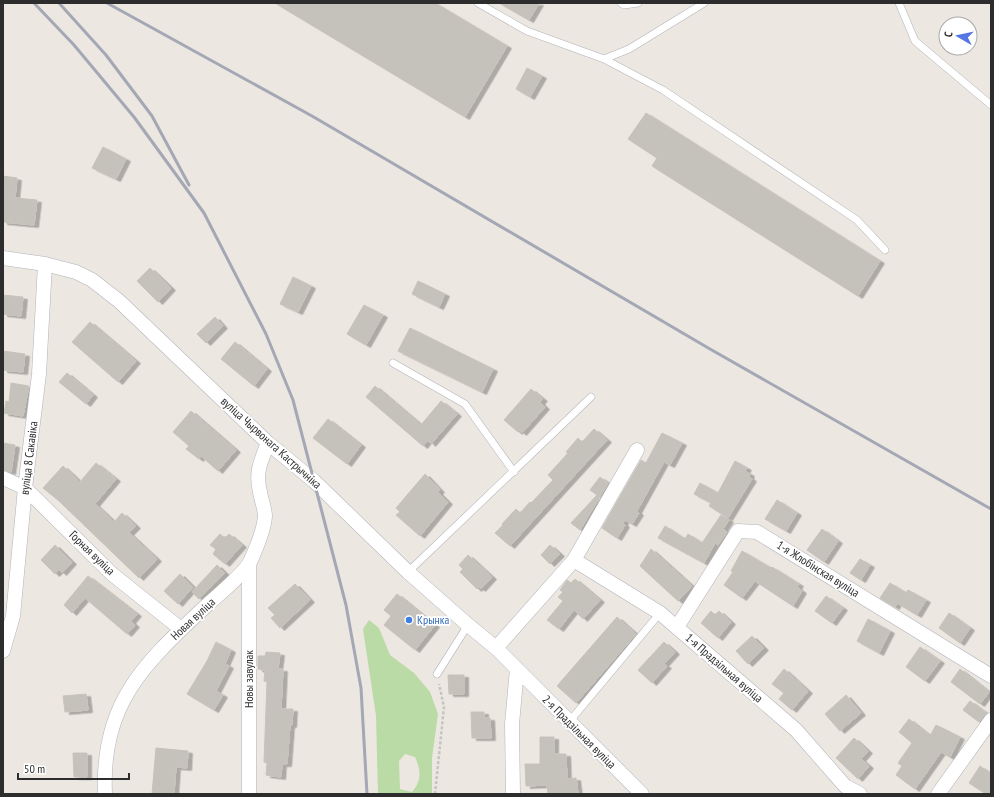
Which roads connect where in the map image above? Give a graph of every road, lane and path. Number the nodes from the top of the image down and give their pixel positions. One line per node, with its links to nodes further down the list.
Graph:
1 (478, 3): 6 (lane)
2 (621, 3): 3 (lane)
3 (638, 3)
4 (704, 3): 6 (lane)
5 (899, 3): 7 (lane)
6 (604, 59): 8 (lane)
7 (991, 105)
8 (885, 250)
9 (3, 258): 10 (street, вуліца Чырвонага Кастрычніка)
10 (46, 264): 13 (street, вуліца Чырвонага Кастрычніка); 17 (street, вуліца 8 Сакавіка)
11 (393, 363): 15 (lane)
12 (591, 397): 15 (lane)
13 (268, 443): 19 (street, Новая вуліца); 20 (street, вуліца Чырвонага Кастрычніка)
14 (637, 450): 18 (street)
15 (514, 472): 20 (lane)
16 (3, 478): 17 (street, Горная вуліца)
17 (25, 488): 24 (street, Горная вуліца); 26 (street, вуліца 8 Сакавіка)
18 (574, 560): 21 (street, 1-я Прадзільная вуліца); 25 (street)
19 (249, 564): 24 (street, Новая вуліца); 33 (street, Новы завулак)
20 (408, 572): 22 (street, вуліца Чырвонага Кастрычніка)
21 (660, 613): 23 (street, 1-я Прадзільная вуліца); 31 (lane)
22 (468, 626): 25 (street, вуліца Чырвонага Кастрычніка); 28 (lane)
23 (677, 627): 29 (street, 1-я Жлобінская вуліца); 37 (street, 1-я Прадзільная вуліца)
24 (181, 629): 32 (street, Новая вуліца)
25 (496, 648): 27 (street, вуліца Чырвонага Кастрычніка)
26 (3, 651)
27 (516, 669): 31 (street, 2-я Прадзільная вуліца); 35 (street)
28 (437, 674): 34 (path)
29 (991, 676)
30 (991, 720): 38 (street)
31 (569, 722): 36 (street, 2-я Прадзільная вуліца)
32 (105, 794)
33 (249, 794)
34 (435, 794)
35 (513, 794)
36 (642, 794)
37 (860, 794)
38 (938, 794)

